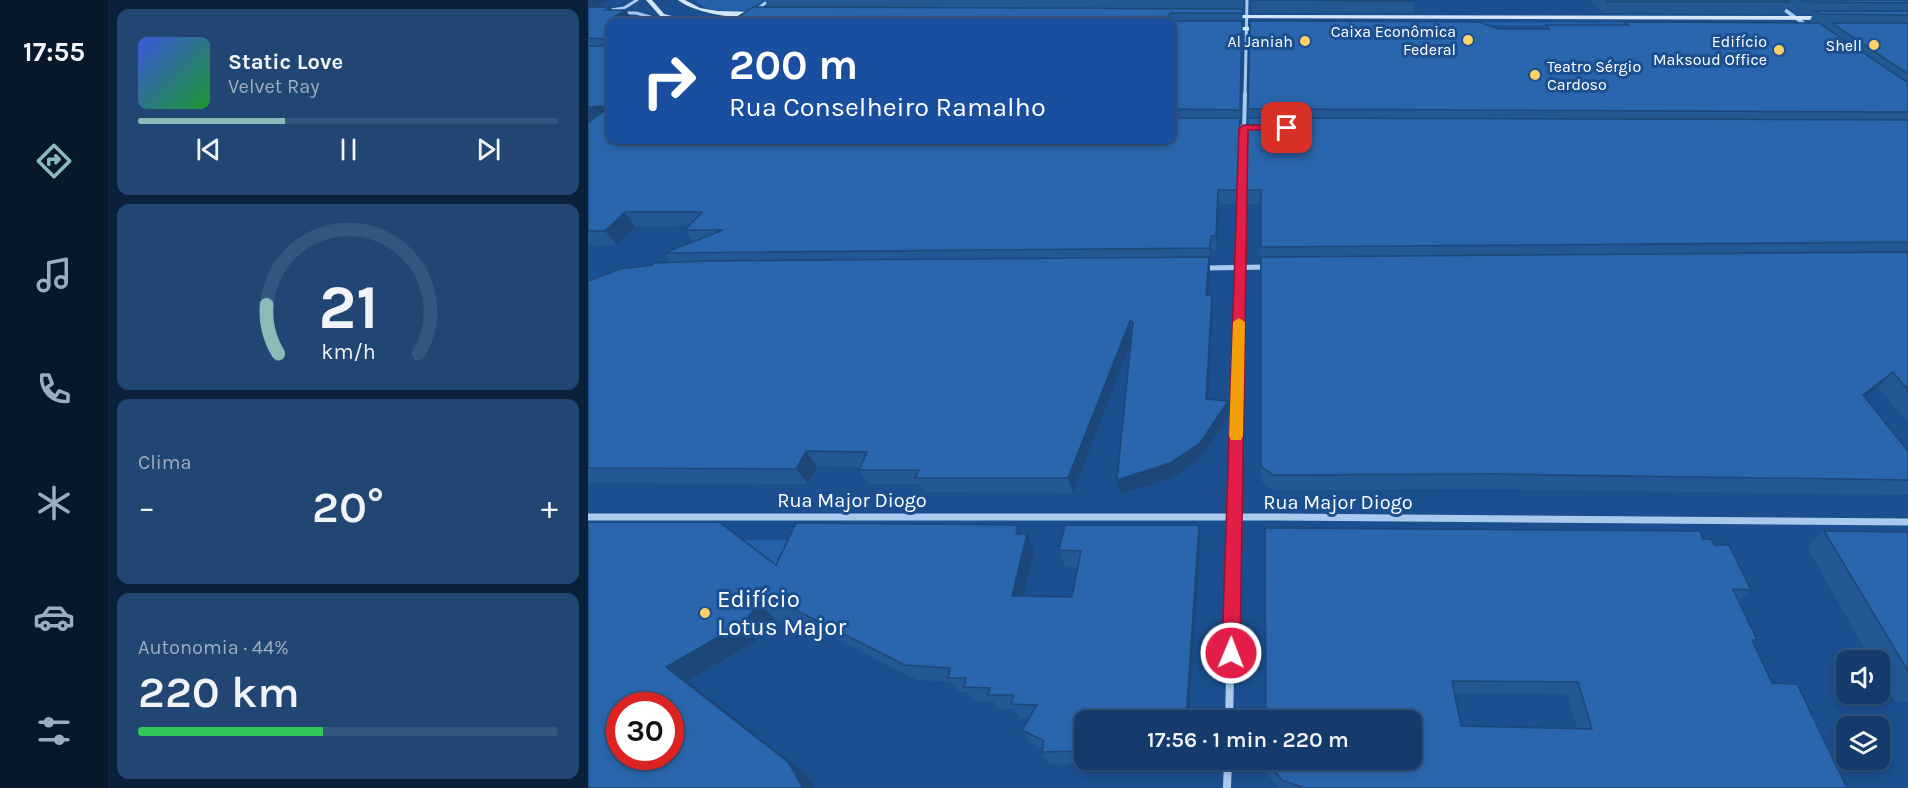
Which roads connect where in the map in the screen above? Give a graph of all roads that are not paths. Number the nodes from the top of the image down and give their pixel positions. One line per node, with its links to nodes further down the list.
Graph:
1 (637, 0): 11 (street)
2 (649, 0): 12 (main road)
3 (681, 0): 7 (main road)
4 (769, 0): 7 (street)
5 (1246, 0): 10 (street)
6 (1771, 0): 14 (street)
7 (750, 14): 8 (main road)
8 (762, 14)
9 (1220, 17): 10 (main road)
10 (1246, 17): 13 (main road); 18 (street)
11 (654, 18)
12 (675, 18)
13 (1346, 18): 14 (main road); 16 (main road)
14 (1796, 18): 15 (main road); 21 (street)
15 (1831, 18)
16 (1348, 25)
17 (1218, 29): 18 (main road)
18 (1246, 29): 19 (main road); 23 (street)
19 (1275, 29)
20 (1804, 31): 21 (main road)
21 (1817, 32)
22 (1227, 127): 23 (street)
23 (1244, 128): 24 (street); 25 (street)
24 (1263, 128)
25 (1240, 267): 26 (street); 27 (street); 29 (street)
26 (1274, 267)
27 (1201, 268)
28 (588, 517): 29 (street, Rua Major Diogo)
29 (1234, 517): 30 (street, Rua Major Diogo); 31 (street)
30 (1908, 522)
31 (1229, 710)
32 (1228, 770): 33 (street)
33 (1227, 788)

